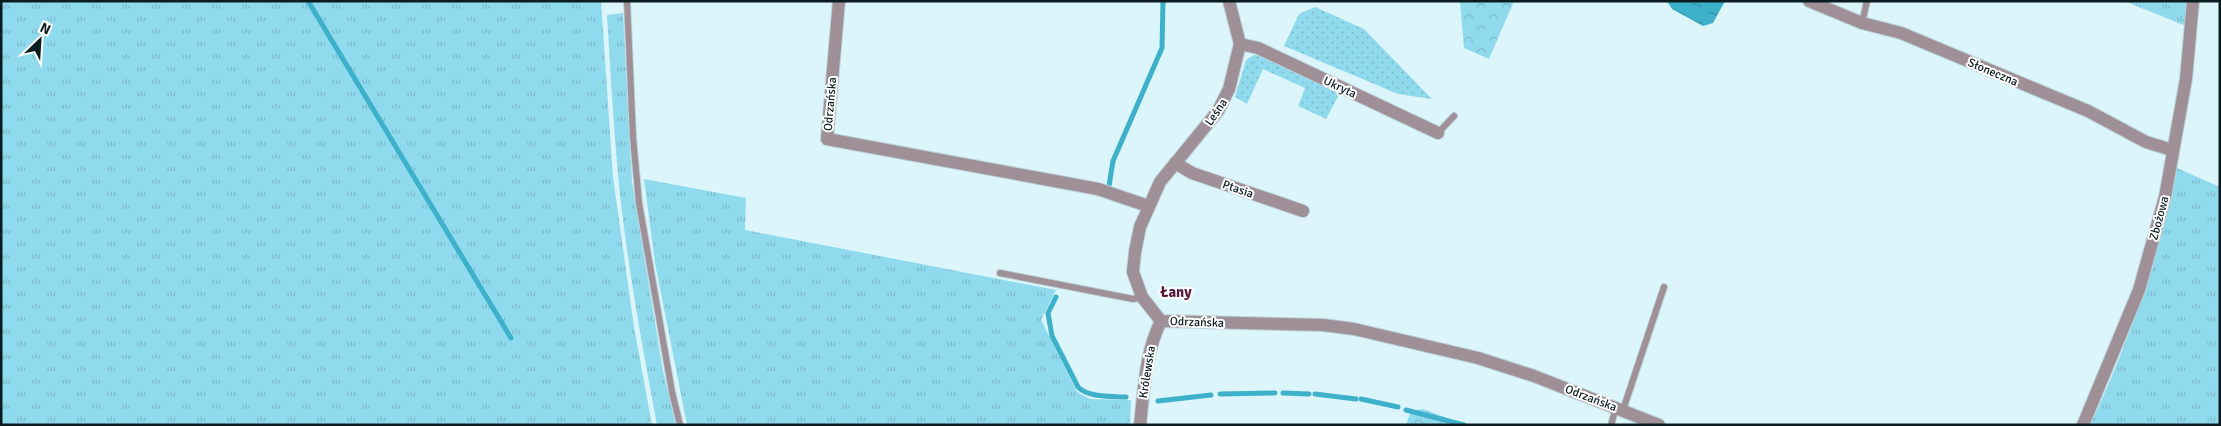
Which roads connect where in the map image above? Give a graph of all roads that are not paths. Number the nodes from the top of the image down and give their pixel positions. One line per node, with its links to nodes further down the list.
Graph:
1 (627, 1): 20 (lane)
2 (839, 1): 13 (street, Odrzańska)
3 (1229, 1): 8 (street, Leśna)
4 (1809, 1): 7 (street, Słoneczna)
5 (1866, 1): 7 (lane)
6 (2193, 1): 11 (street, Zbożowa)
7 (1862, 23): 11 (street, Słoneczna)
8 (1240, 44): 10 (street, Ukryta); 12 (street, Leśna)
9 (1454, 116): 10 (lane)
10 (1438, 133)
11 (2172, 150): 24 (street, Zbożowa)
12 (1175, 163): 13 (street, Leśna); 14 (street, Ptasia)
13 (1148, 206): 17 (street, Odrzańska)
14 (1303, 211)
15 (1000, 273): 17 (lane)
16 (1664, 287): 19 (lane)
17 (1142, 297): 18 (street, Odrzańska)
18 (1161, 321): 19 (street, Odrzańska); 21 (street, Królewska)
19 (1620, 409): 22 (lane); 23 (street, Odrzańska)
20 (680, 425)
21 (1140, 425)
22 (1611, 425)
23 (1659, 425)
24 (2083, 425)

